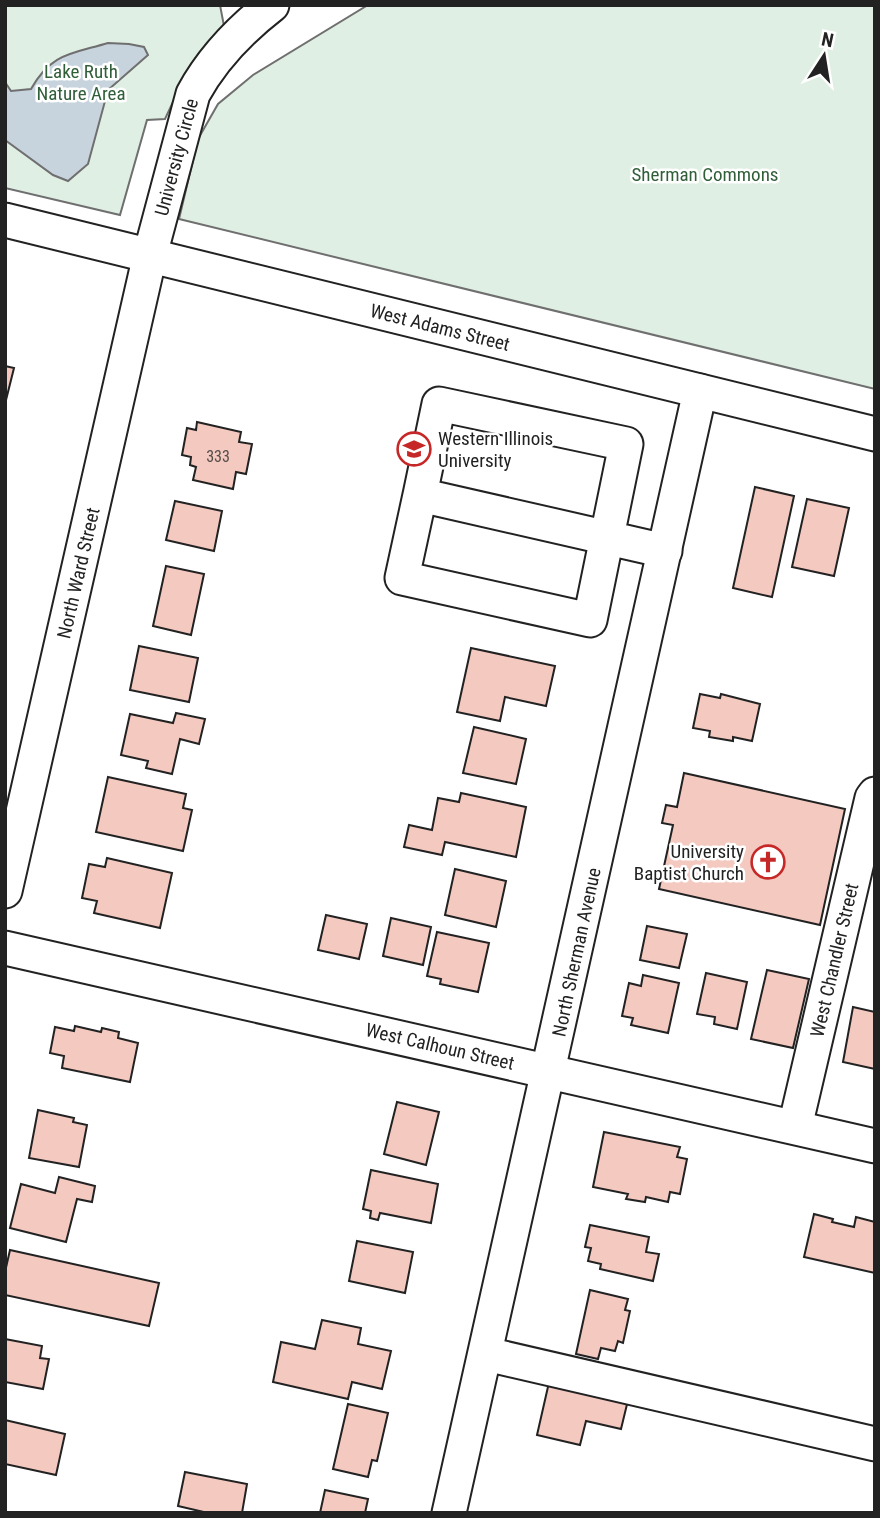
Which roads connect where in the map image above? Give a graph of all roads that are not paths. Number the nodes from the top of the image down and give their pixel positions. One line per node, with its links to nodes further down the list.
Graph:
1 (254, 11): 3 (street, University Circle)
2 (5, 220): 3 (street, West Adams Street)
3 (150, 255): 4 (street, West Adams Street); 10 (street, North Ward Street)
4 (700, 391): 5 (street, West Adams Street); 8 (street, North Sherman Avenue)
5 (875, 435)
6 (421, 495): 7 (street); 7 (street); 7 (street)
7 (607, 537): 8 (street)
8 (665, 551): 12 (street, North Sherman Avenue)
9 (875, 794): 13 (street, West Chandler Street)
10 (5, 891)
11 (5, 948): 12 (street, West Calhoun Street)
12 (550, 1071): 13 (street, West Calhoun Street); 15 (street, North Sherman Avenue)
13 (796, 1127): 14 (street, West Calhoun Street)
14 (875, 1146)
15 (486, 1354): 16 (street); 17 (street, North Sherman Avenue)
16 (875, 1444)
17 (449, 1513)

